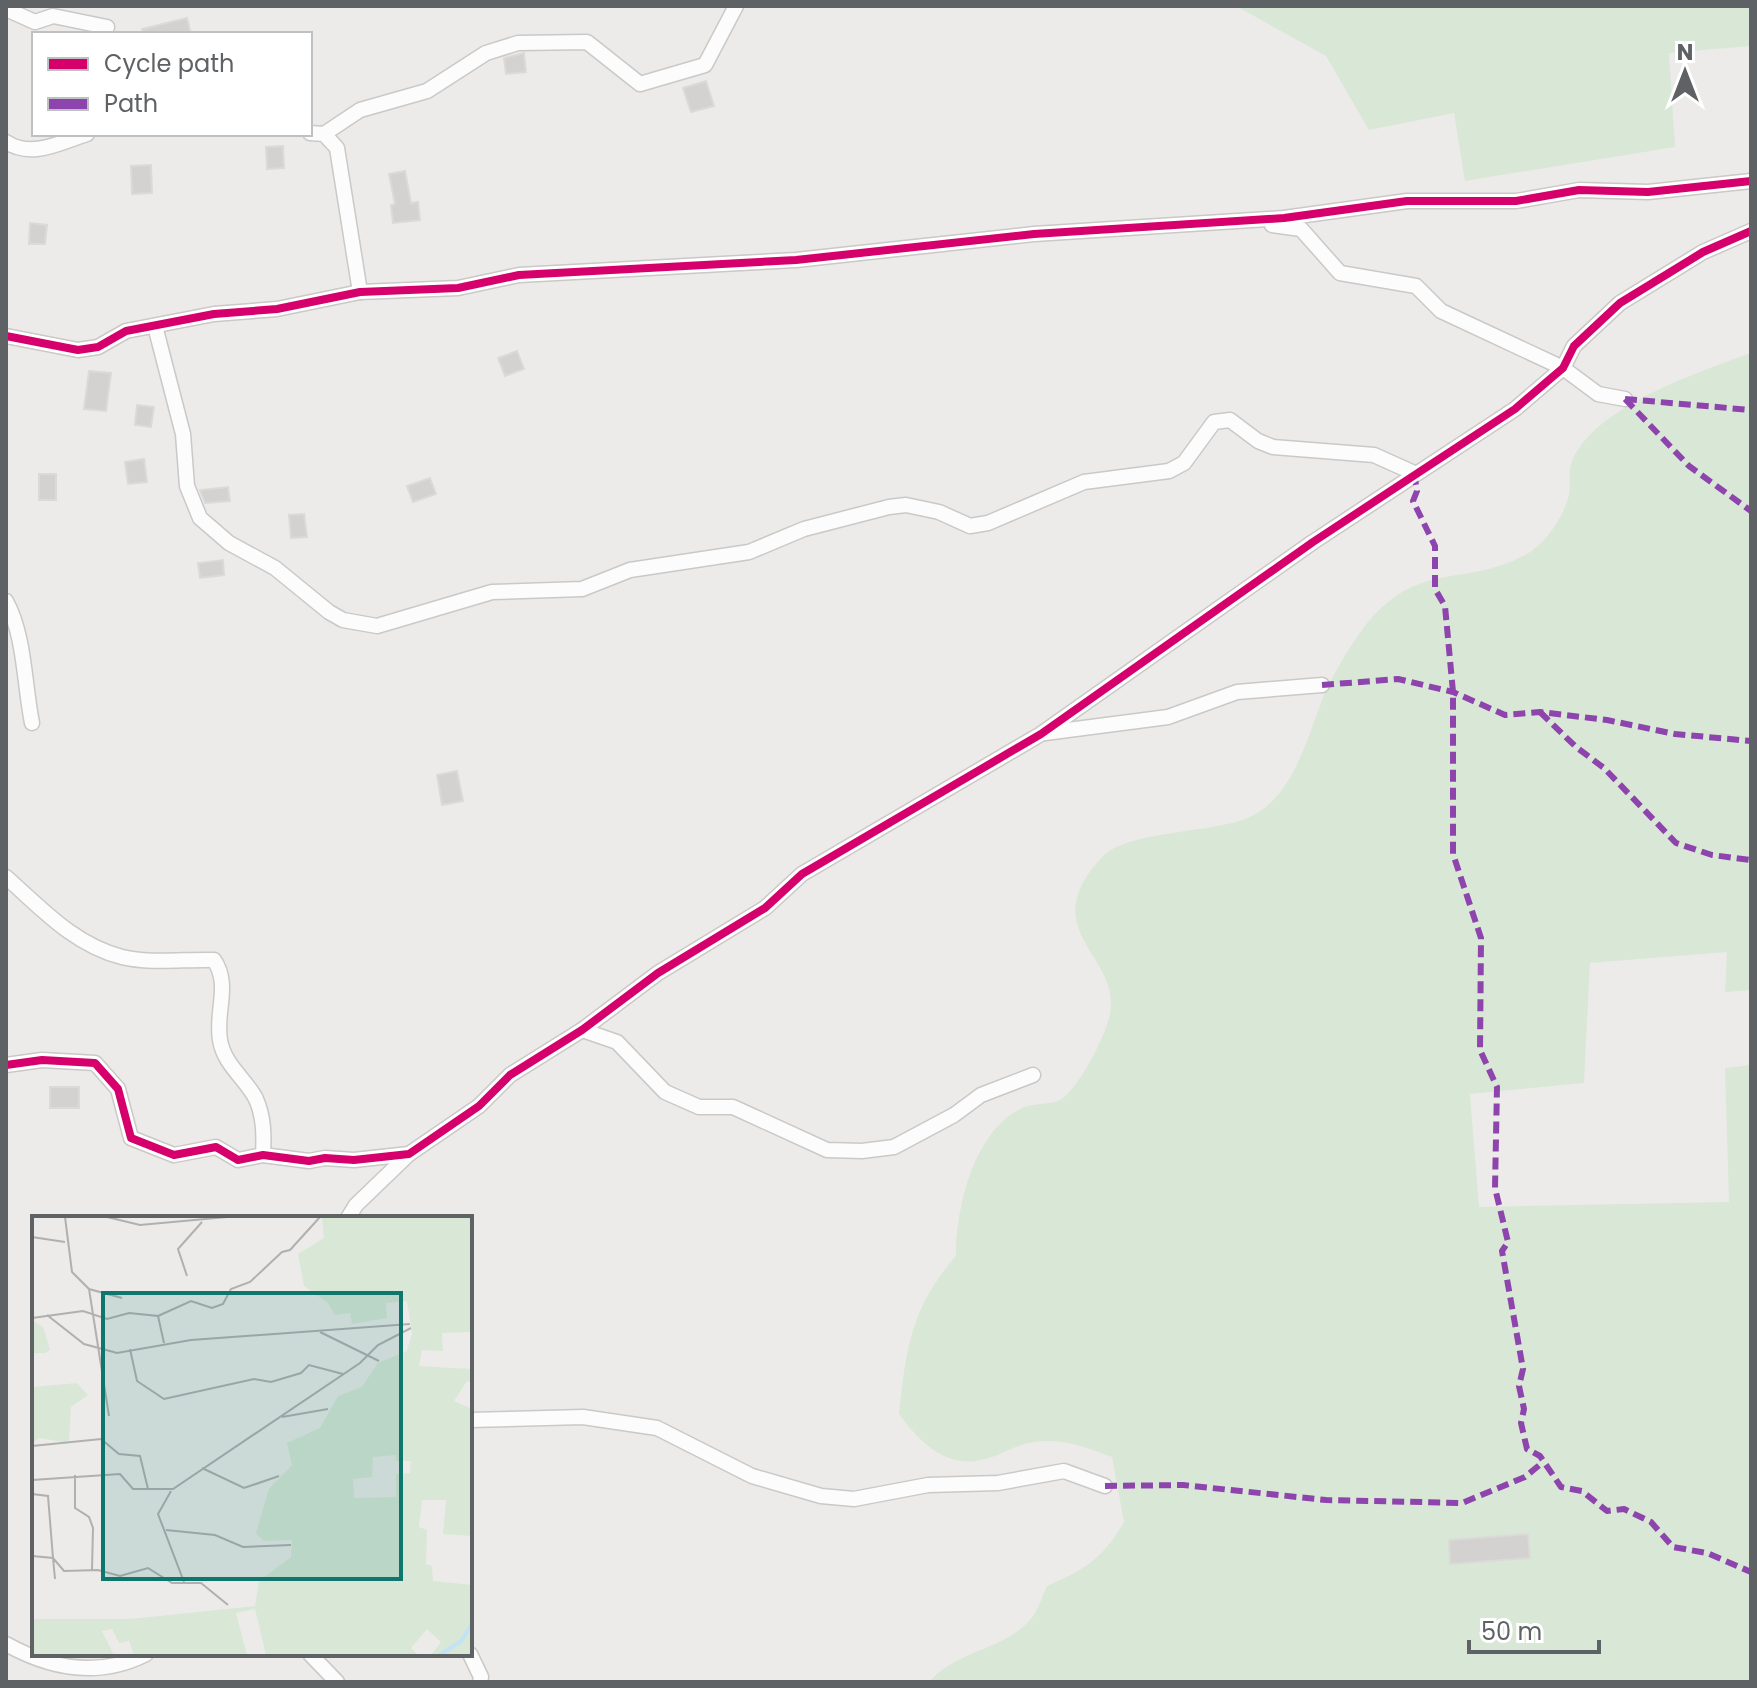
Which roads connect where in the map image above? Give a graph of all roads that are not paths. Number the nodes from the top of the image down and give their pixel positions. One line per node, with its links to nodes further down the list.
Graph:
1 (736, 6): 4 (street)
2 (6, 9): 3 (street)
3 (107, 27)
4 (317, 133): 10 (street)
5 (81, 136): 6 (street)
6 (6, 142)
7 (1751, 181): 8 (street)
8 (1266, 219): 10 (street); 13 (street)
9 (1751, 231): 13 (street)
10 (360, 292): 11 (street)
11 (155, 326): 12 (street); 15 (street)
12 (6, 336)
13 (1563, 368): 14 (street); 15 (street)
14 (1625, 399)
15 (1414, 473): 19 (street)
16 (6, 601): 18 (street)
17 (1322, 685): 19 (street)
18 (32, 723)
19 (1041, 734): 21 (street)
20 (6, 877): 25 (street)
21 (582, 1030): 23 (street); 24 (street)
22 (6, 1065): 25 (street)
23 (1033, 1075)
24 (409, 1154): 25 (street); 26 (street)
25 (263, 1155)
26 (349, 1216)
27 (472, 1420): 28 (street)
28 (1105, 1486)
29 (6, 1644): 30 (street)
30 (140, 1656)
31 (312, 1656): 33 (street)
32 (471, 1656): 34 (street)
33 (337, 1682)
34 (480, 1682)

